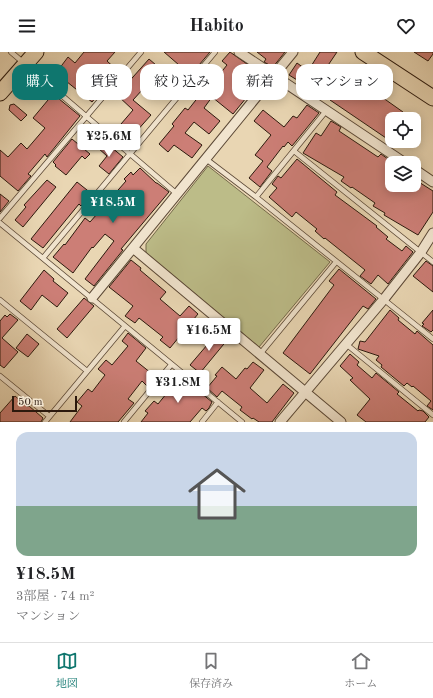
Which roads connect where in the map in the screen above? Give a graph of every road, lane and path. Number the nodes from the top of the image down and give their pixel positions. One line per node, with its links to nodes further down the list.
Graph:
1 (36, 52): 8 (main road)
2 (141, 52): 18 (lane)
3 (215, 52): 20 (lane)
4 (239, 52): 9 (street)
5 (293, 52): 10 (street)
6 (363, 52): 15 (main road)
7 (381, 52): 13 (main road)
8 (21, 57): 11 (main road); 14 (main road); 18 (lane)
9 (257, 64)
10 (283, 64)
11 (0, 82)
12 (288, 85): 17 (street)
13 (433, 87)
14 (0, 93)
15 (433, 98)
16 (254, 100): 22 (street)
17 (326, 111): 19 (lane); 21 (street)
18 (86, 116): 20 (lane); 27 (lane)
19 (294, 151): 26 (lane); 31 (lane)
20 (130, 154): 25 (lane); 32 (lane)
21 (394, 156)
22 (206, 158): 25 (street); 26 (lane)
23 (421, 174): 24 (street)
24 (433, 182)
25 (177, 194): 30 (street)
26 (256, 197): 33 (lane)
27 (0, 218)
28 (0, 223): 32 (lane)
29 (433, 233): 31 (street)
30 (133, 248): 35 (street); 41 (street)
31 (421, 252): 34 (lane); 36 (street)
32 (43, 258): 35 (lane)
33 (336, 262): 36 (lane); 41 (lane)
34 (433, 262)
35 (92, 298): 38 (lane)
36 (384, 299): 39 (lane); 40 (street)
37 (0, 300): 43 (lane)
38 (125, 326): 42 (lane); 43 (lane)
39 (433, 339)
40 (346, 344): 45 (street); 47 (lane)
41 (260, 354): 45 (street)
42 (171, 365): 46 (lane); 50 (lane)
43 (87, 371): 48 (lane)
44 (0, 376): 48 (lane)
45 (305, 392): 53 (street); 54 (street)
46 (218, 402): 51 (lane); 52 (lane)
47 (433, 415)
48 (49, 416): 49 (lane)
49 (45, 422)
50 (124, 422)
51 (202, 422)
52 (242, 422)
53 (280, 422)
54 (341, 422)

